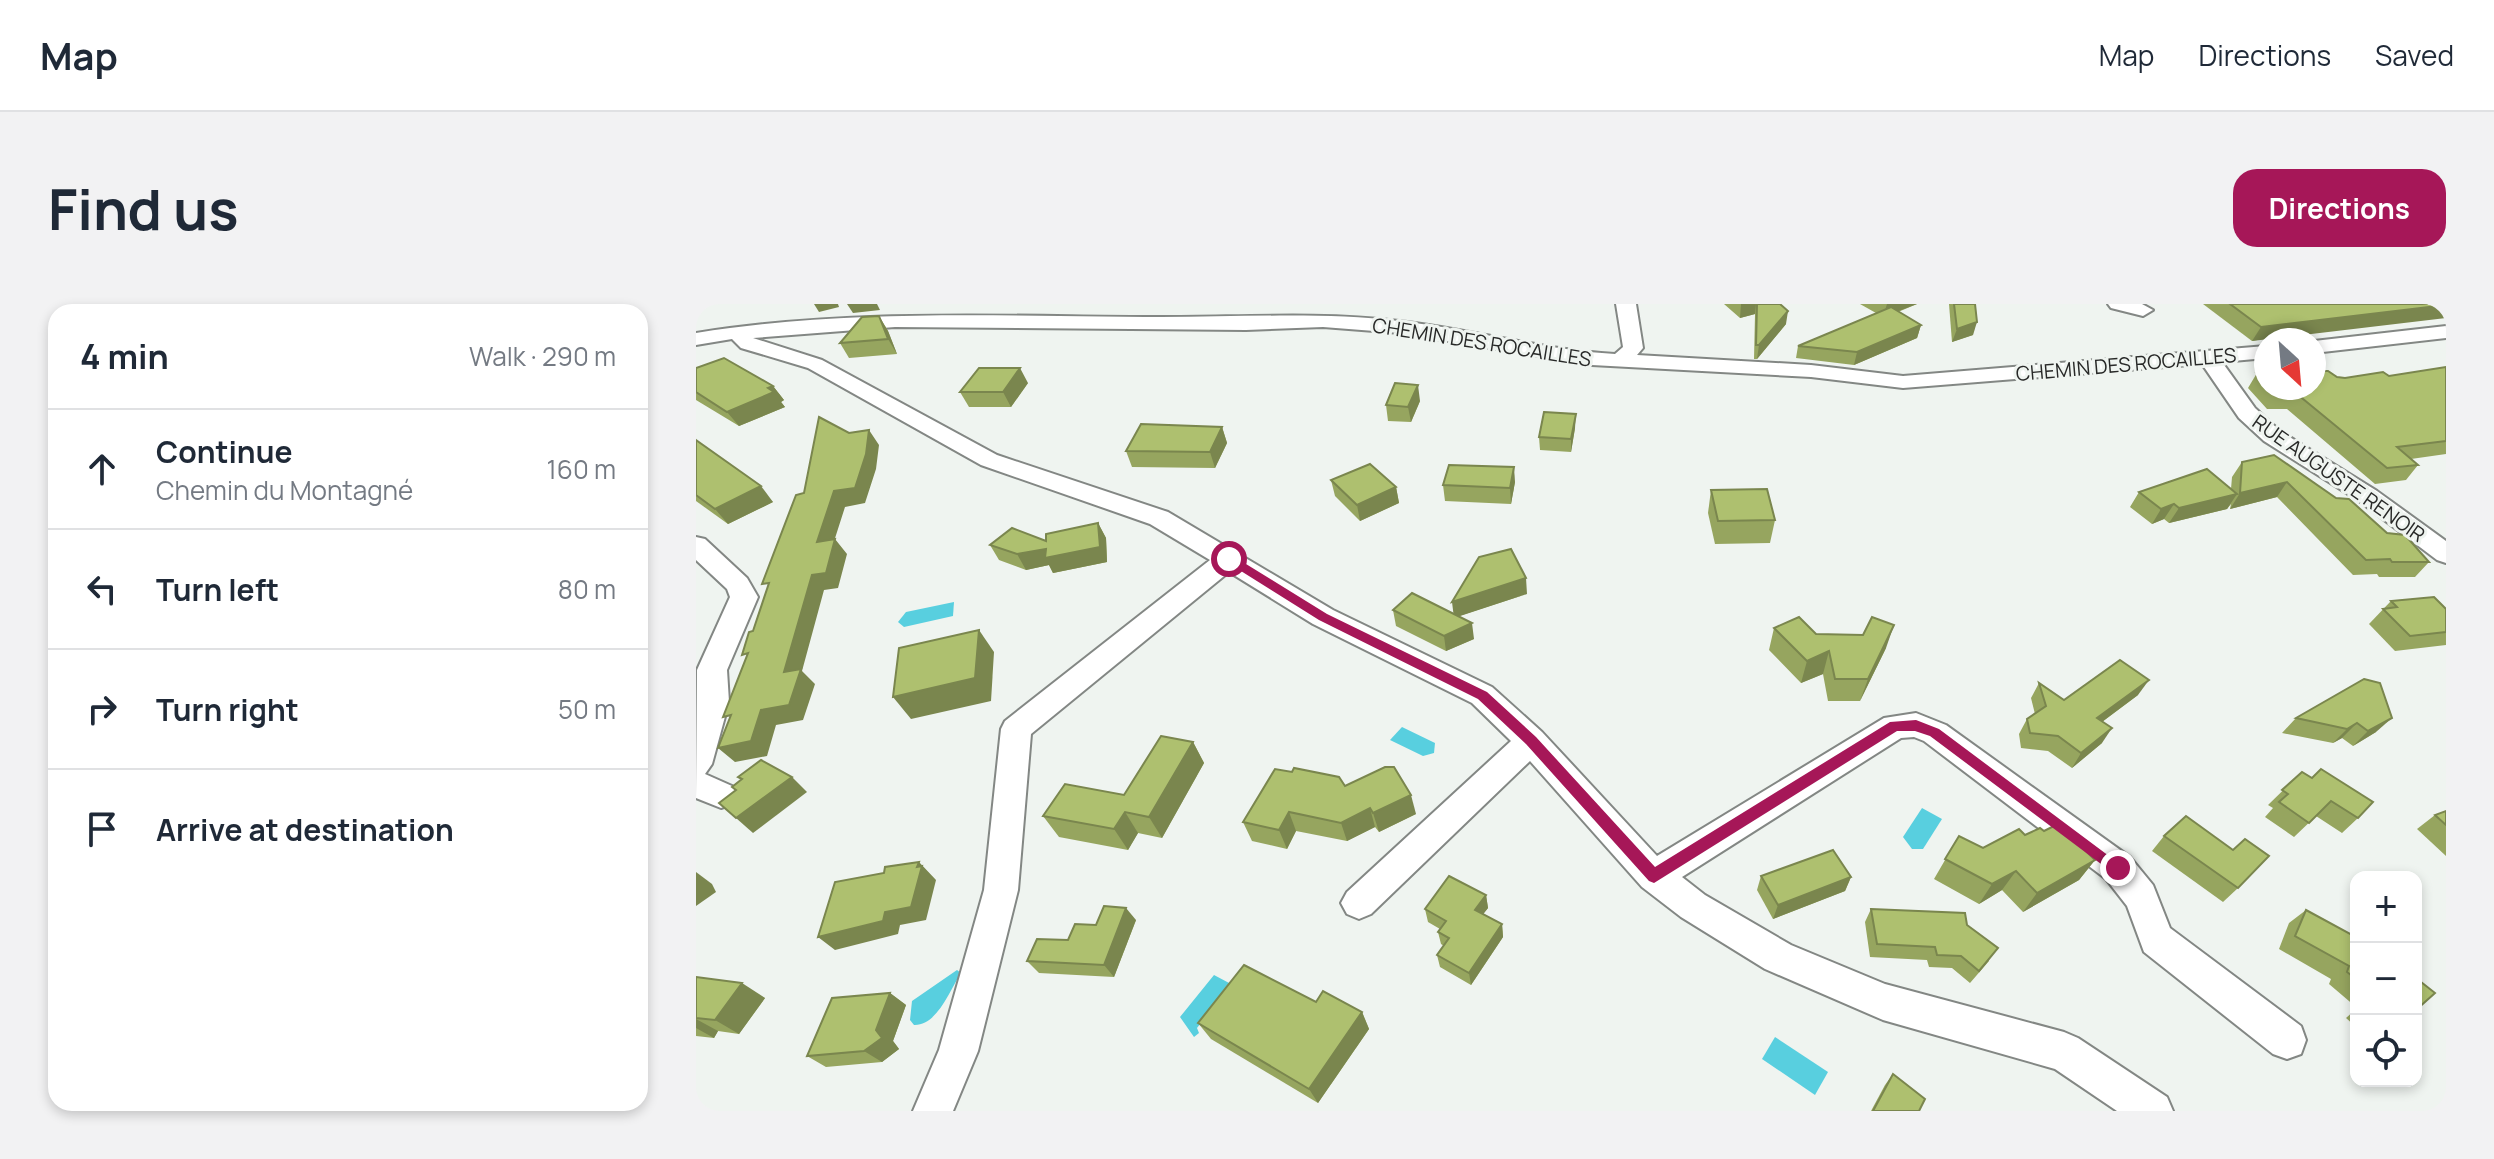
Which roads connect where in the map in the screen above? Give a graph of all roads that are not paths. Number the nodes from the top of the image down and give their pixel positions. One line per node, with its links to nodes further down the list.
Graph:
1 (1626, 304): 10 (street)
2 (2118, 304): 3 (street)
3 (2143, 310)
4 (2446, 332): 7 (street)
5 (748, 338): 6 (street); 10 (street, CHEMIN DES ROCAILLES); 13 (street)
6 (696, 340)
7 (2326, 346)
8 (2254, 353): 9 (street, CHEMIN DES ROCAILLES)
9 (2209, 359): 10 (street, CHEMIN DES ROCAILLES); 12 (street, RUE AUGUSTE RENOIR)
10 (1620, 361)
11 (696, 545): 14 (street)
12 (2446, 554)
13 (1229, 559): 15 (street); 20 (street)
14 (704, 668): 16 (street)
15 (1531, 741): 17 (street); 18 (street)
16 (696, 764)
17 (1654, 876): 19 (street); 21 (street)
18 (1359, 903)
19 (2287, 1040)
20 (933, 1111)
21 (2153, 1111)

